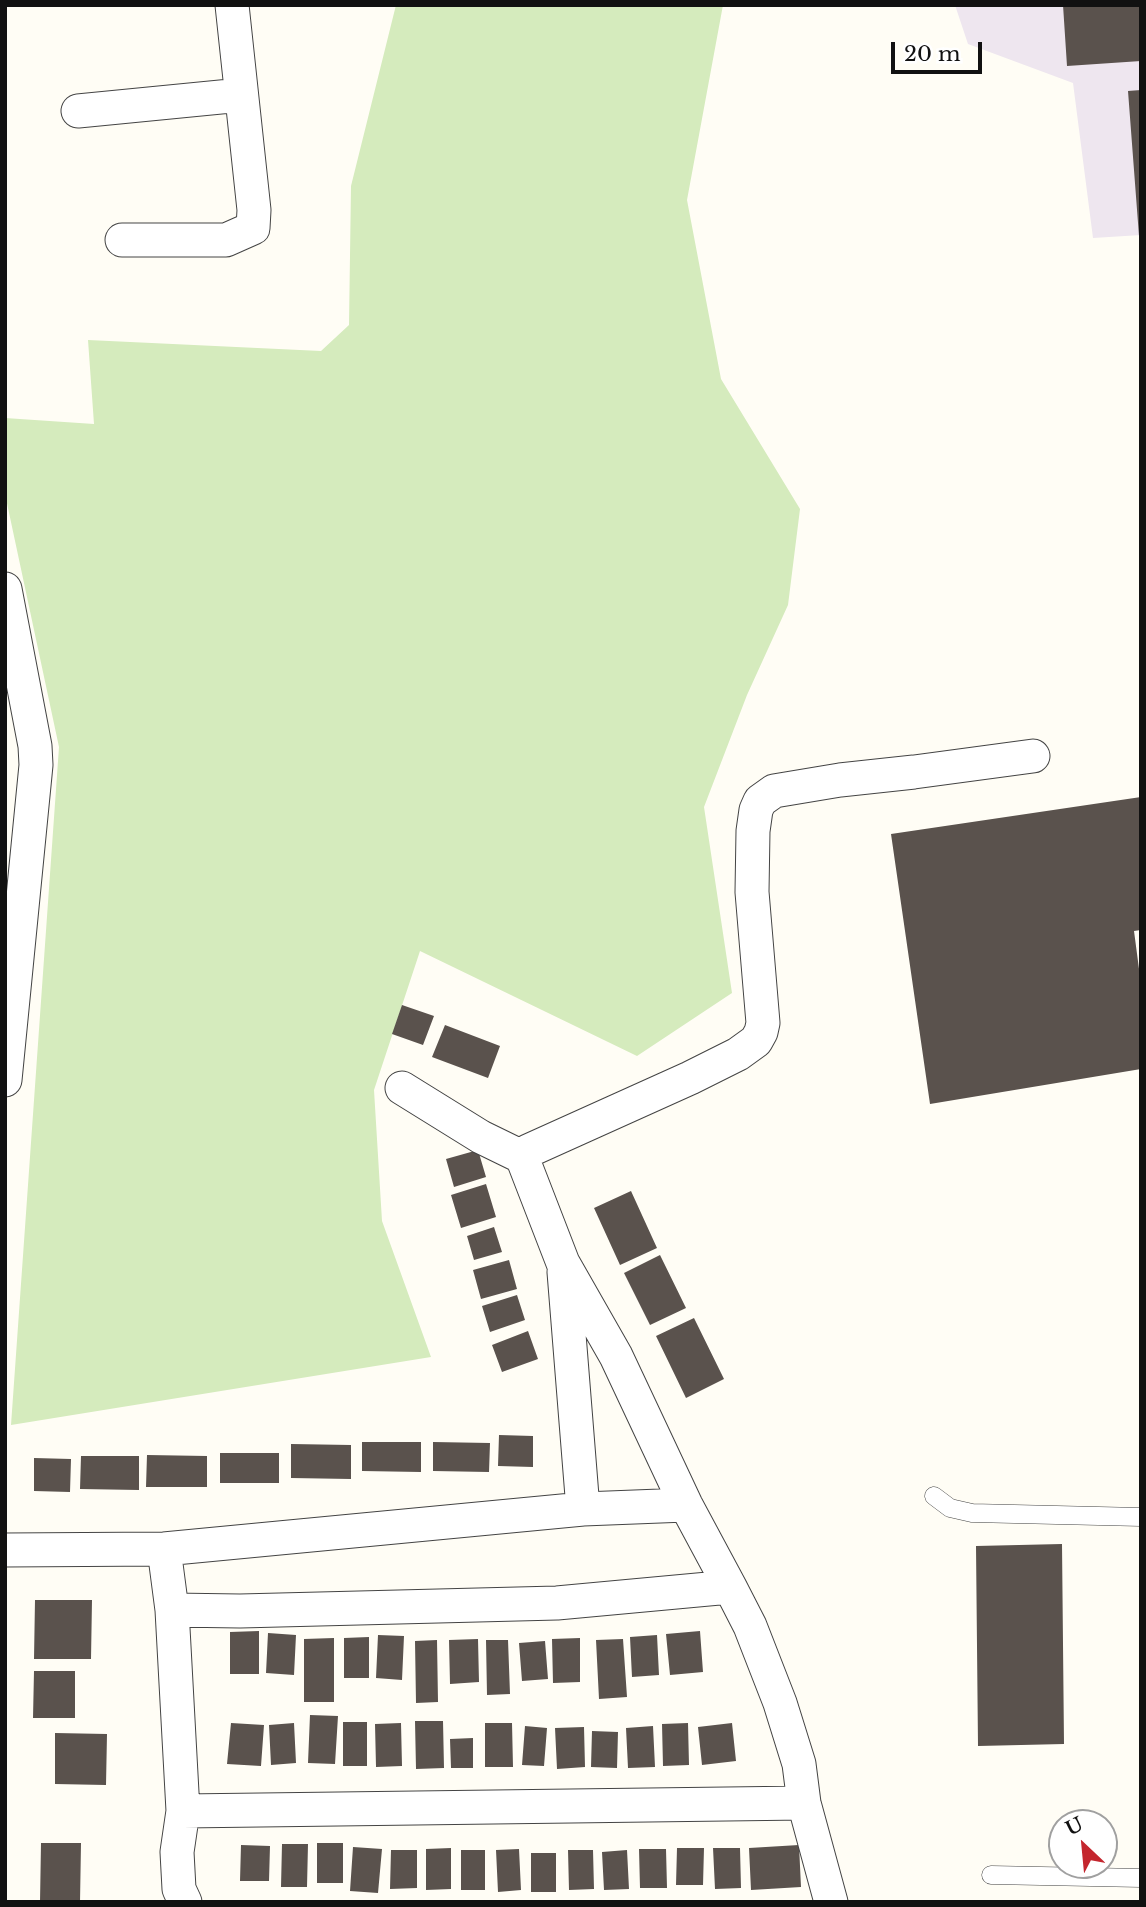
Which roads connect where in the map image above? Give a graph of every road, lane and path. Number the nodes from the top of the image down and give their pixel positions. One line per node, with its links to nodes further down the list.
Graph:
1 (232, 5): 2 (street)
2 (241, 95): 3 (street); 4 (street)
3 (78, 110)
4 (122, 240)
5 (5, 589): 7 (street)
6 (1033, 756): 9 (street)
7 (5, 1080)
8 (402, 1088): 9 (street)
9 (522, 1157): 10 (street)
10 (563, 1263): 12 (street); 13 (street)
11 (934, 1496): 14 (lane)
12 (686, 1505): 13 (street); 17 (street)
13 (583, 1509): 15 (street)
14 (1141, 1517)
15 (164, 1549): 16 (street); 18 (street)
16 (5, 1550)
17 (730, 1587): 18 (street); 19 (street)
18 (172, 1610): 20 (street)
19 (803, 1803): 20 (street); 24 (street)
20 (183, 1811): 23 (street)
21 (991, 1875): 22 (lane)
22 (1141, 1878)
23 (185, 1902)
24 (831, 1902)

